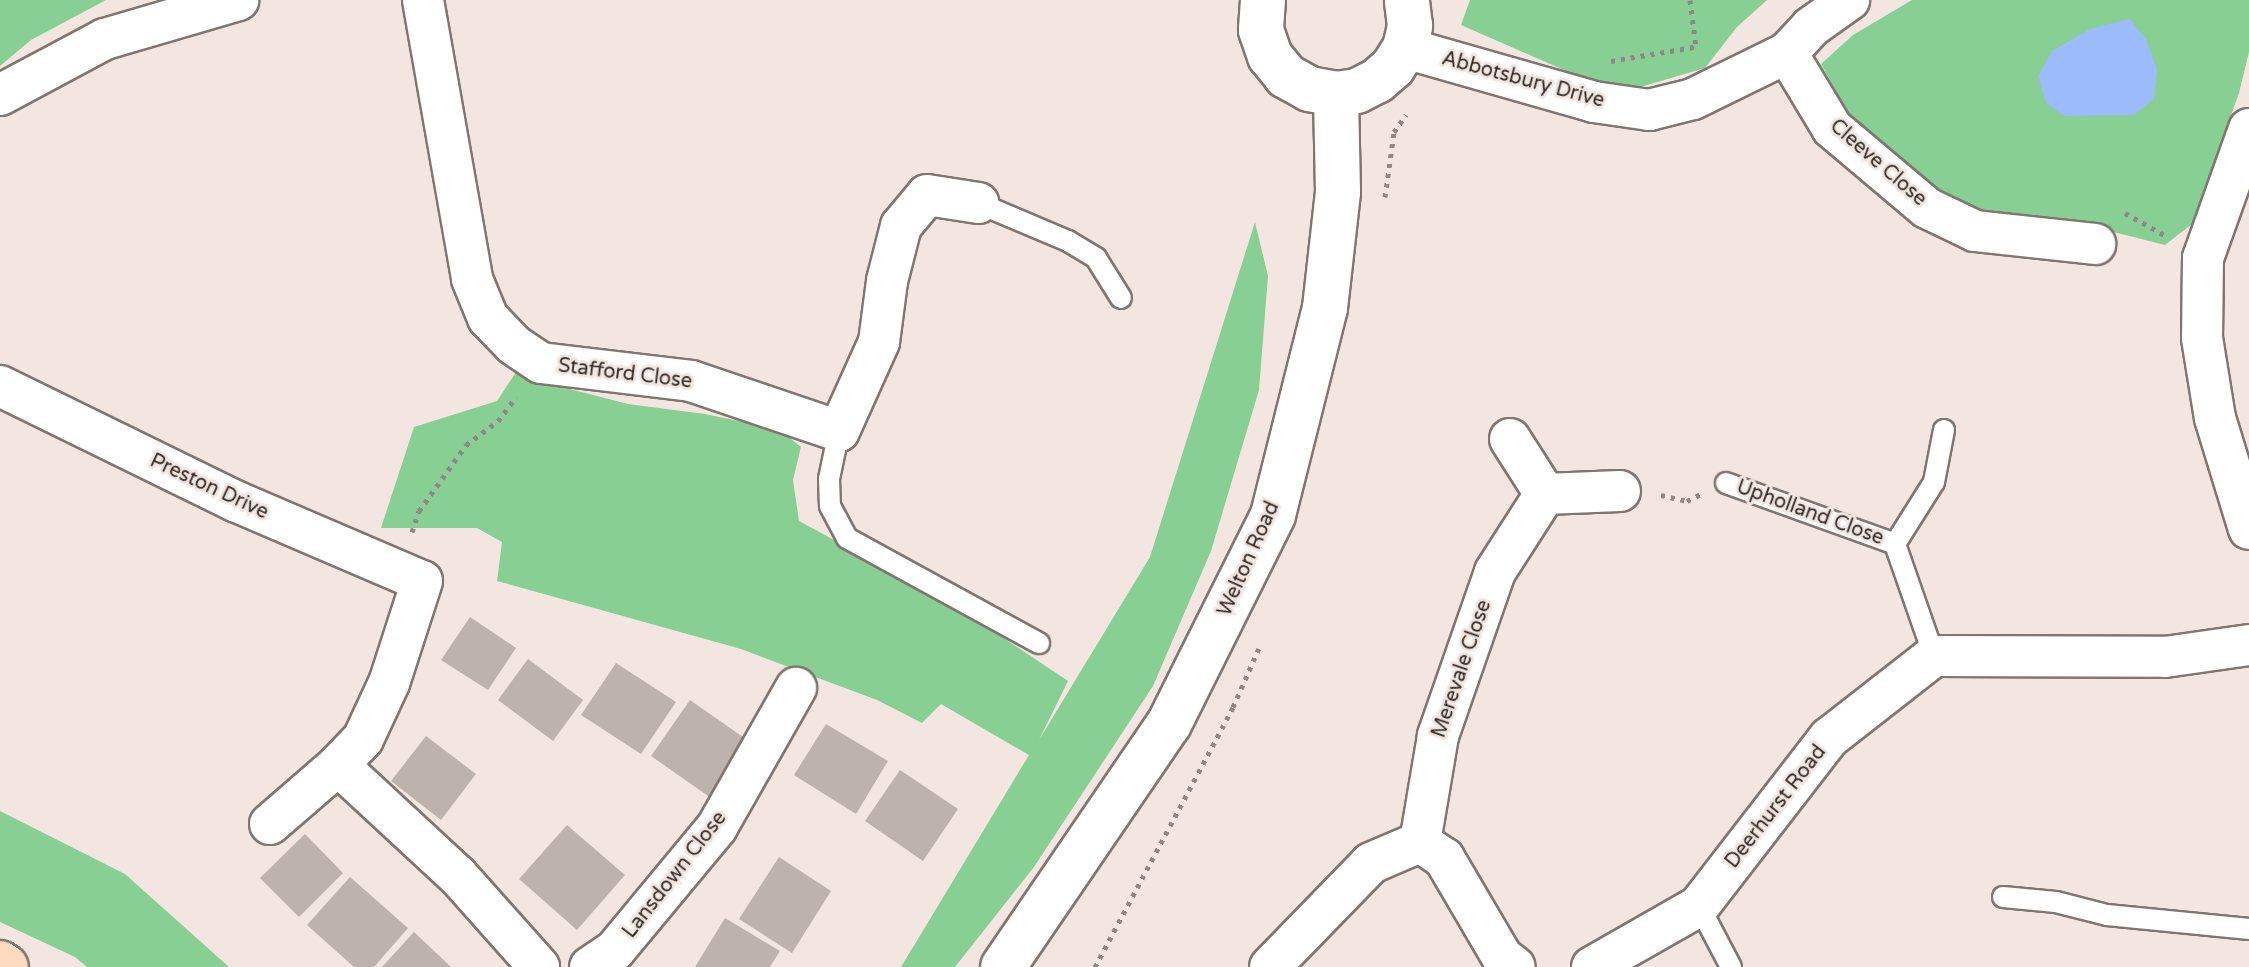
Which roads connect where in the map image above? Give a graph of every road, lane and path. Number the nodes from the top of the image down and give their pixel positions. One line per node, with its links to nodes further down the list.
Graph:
1 (238, 0): 13 (street)
2 (423, 0): 21 (street, Stafford Close)
3 (1407, 0): 9 (street)
4 (1690, 0): 8 (path)
5 (1849, 0): 10 (street, Abbotsbury Drive)
6 (1258, 1): 12 (street)
7 (1709, 44): 8 (path)
8 (1696, 47): 11 (path)
9 (1405, 48): 10 (street, Abbotsbury Drive); 12 (street)
10 (1787, 53): 18 (street, Cleeve Close)
11 (1602, 62)
12 (1336, 94): 46 (street, Welton Road)
13 (0, 95)
14 (2249, 129): 17 (street)
15 (978, 203): 20 (lane); 24 (street)
16 (2122, 211): 19 (path)
17 (2236, 215): 19 (street)
18 (2095, 244)
19 (2203, 258): 29 (street)
20 (1121, 298)
21 (541, 363): 24 (street, Stafford Close); 31 (path)
22 (0, 386): 31 (street, Preston Drive)
23 (1944, 430): 30 (lane, Upholland Close)
24 (839, 431): 32 (lane)
25 (1510, 439): 28 (street)
26 (1726, 483): 27 (path); 30 (lane, Upholland Close)
27 (1620, 491): 28 (street)
28 (1545, 494): 38 (street, Merevale Close)
29 (2249, 529)
30 (1895, 544): 34 (lane, Upholland Close)
31 (411, 576): 36 (street)
32 (1039, 643)
33 (2249, 645): 34 (street)
34 (1934, 656): 40 (street, Deerhurst Road)
35 (796, 688): 45 (street, Lansdown Close)
36 (338, 765): 37 (street); 44 (street)
37 (270, 824)
38 (1420, 842): 47 (street); 48 (street)
39 (2003, 897): 41 (lane)
40 (1699, 906): 49 (street, Deerhurst Road); 50 (lane)
41 (2249, 929)
42 (0, 963): 43 (main road)
43 (6, 967)
44 (539, 967)
45 (590, 967)
46 (1003, 967)
47 (1270, 967)
48 (1515, 967)
49 (1592, 967)
50 (1731, 967)

